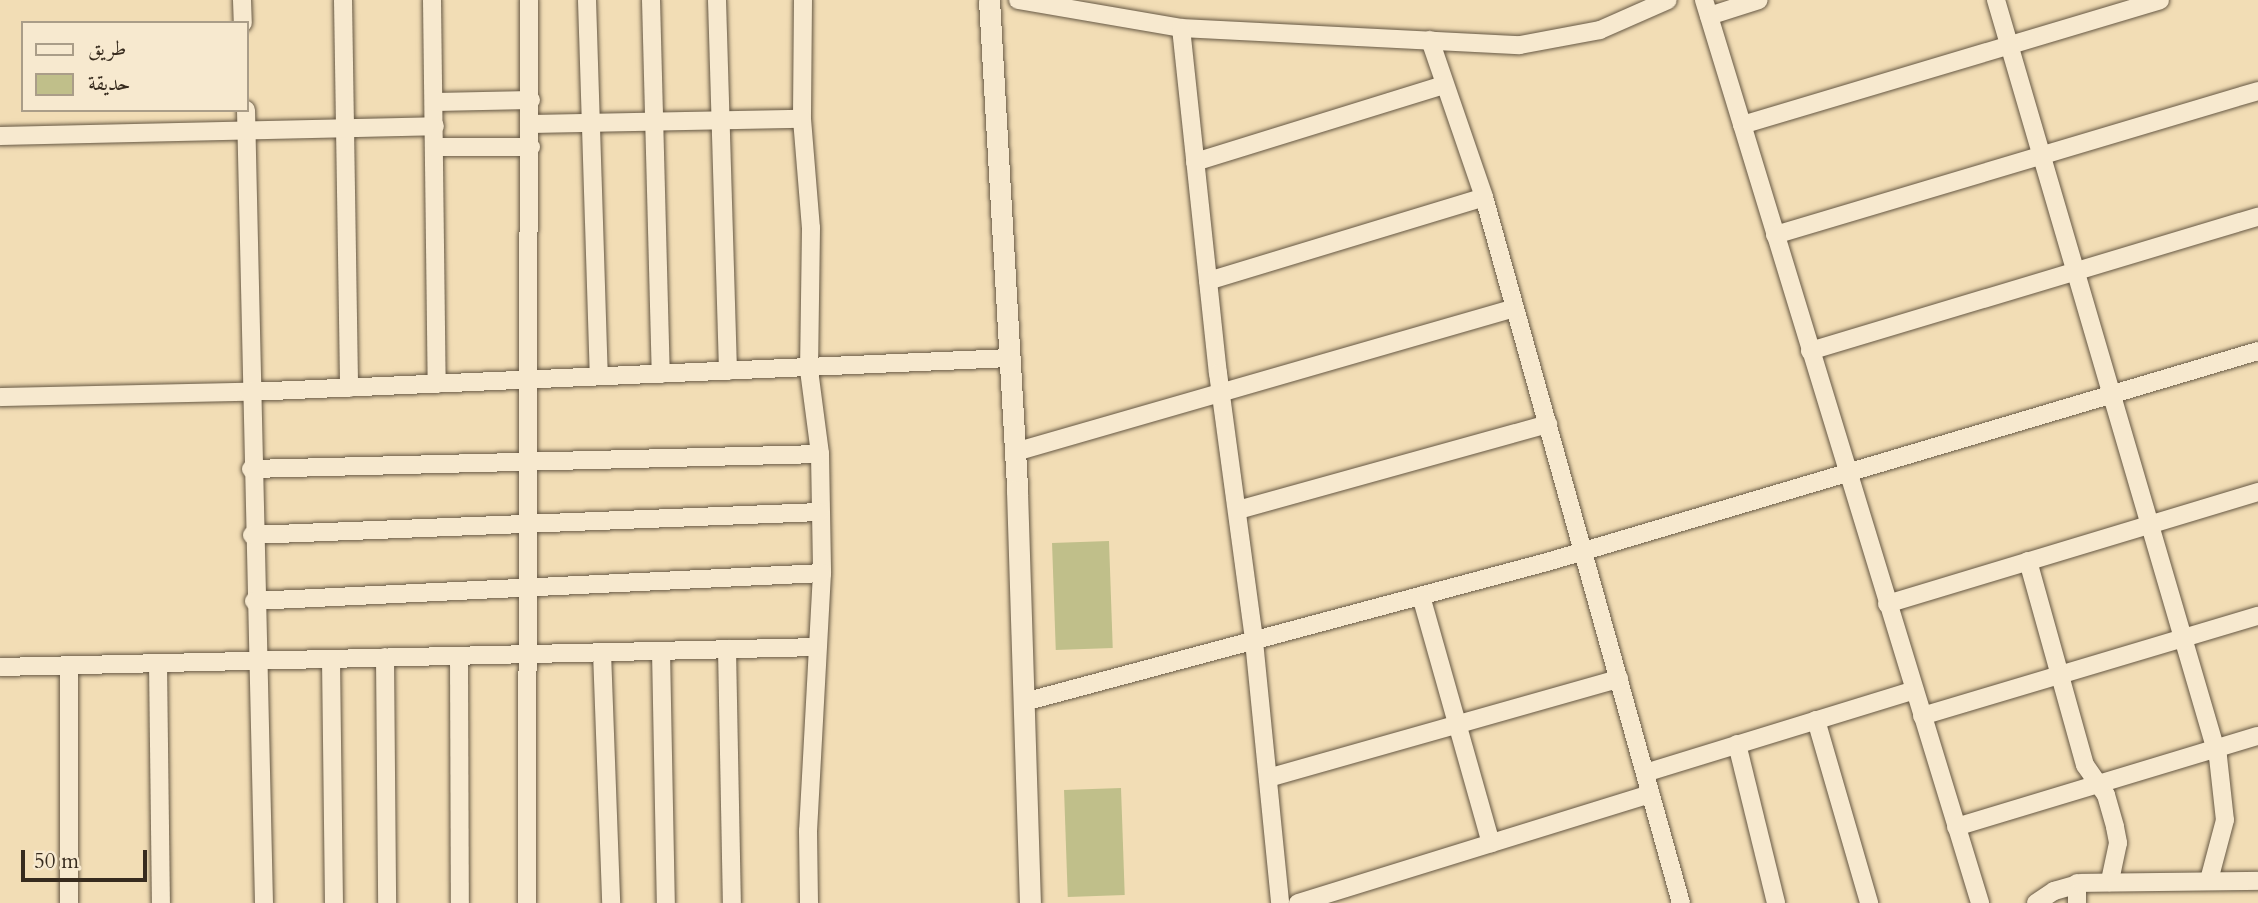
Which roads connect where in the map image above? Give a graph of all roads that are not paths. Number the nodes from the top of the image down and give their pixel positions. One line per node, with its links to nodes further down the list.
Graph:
1 (242, 0): 16 (street)
2 (343, 0): 32 (street)
3 (432, 0): 23 (street)
4 (529, 0): 22 (street)
5 (587, 0): 28 (street)
6 (651, 0): 27 (street)
7 (717, 0): 26 (street)
8 (803, 0): 25 (street)
9 (989, 0): 47 (street)
10 (1018, 0): 17 (street)
11 (1668, 0): 18 (street)
12 (1759, 0): 15 (street)
13 (1996, 0): 19 (street)
14 (2160, 0): 19 (street)
15 (1706, 8): 30 (street)
16 (243, 21)
17 (1181, 28): 18 (street); 38 (street)
18 (1430, 40): 20 (street)
19 (2009, 44): 30 (street); 37 (street)
20 (1443, 85): 38 (street); 39 (street)
21 (2258, 91): 37 (street)
22 (531, 100): 23 (street); 29 (street)
23 (435, 102): 31 (street)
24 (246, 112): 33 (street)
25 (802, 119): 26 (street); 48 (street)
26 (723, 120): 27 (street); 49 (street)
27 (657, 121): 28 (street); 50 (street)
28 (593, 123): 29 (street); 51 (street)
29 (531, 124): 35 (street)
30 (1742, 125): 41 (street)
31 (435, 126): 32 (street); 36 (street)
32 (347, 128): 33 (street); 54 (street)
33 (247, 131): 34 (street); 55 (street)
34 (0, 136)
35 (531, 147): 36 (street); 52 (street)
36 (436, 148): 53 (street)
37 (2041, 154): 41 (street); 42 (street)
38 (1195, 162): 43 (street)
39 (1484, 197): 43 (street); 44 (street)
40 (2258, 217): 42 (street)
41 (1775, 235): 45 (street)
42 (2075, 271): 45 (street); 57 (street)
43 (1208, 281): 56 (street)
44 (1515, 308): 56 (street); 59 (street)
45 (1810, 351): 64 (street)
46 (2258, 351): 57 (street)
47 (1009, 358): 48 (street); 60 (street)
48 (809, 370): 49 (street); 61 (street)
49 (728, 371): 50 (street)
50 (661, 374): 51 (street)
51 (600, 376): 52 (street)
52 (529, 380): 53 (street); 62 (street)
53 (437, 384): 54 (street)
54 (349, 388): 55 (street)
55 (249, 392): 58 (street); 63 (street)
56 (1221, 393): 60 (street); 66 (street)
57 (2111, 396): 64 (street); 68 (street)
58 (0, 397)
59 (1548, 424): 66 (street); 71 (street)
60 (1015, 452): 96 (street)
61 (820, 454): 62 (street); 67 (street)
62 (529, 464): 63 (street); 69 (street)
63 (251, 469): 70 (street)
64 (1847, 475): 71 (street); 77 (street)
65 (2258, 492): 68 (street)
66 (1238, 510): 80 (street)
67 (820, 512): 69 (street); 73 (street)
68 (2149, 525): 72 (street); 79 (street)
69 (529, 527): 70 (street); 74 (street)
70 (252, 536): 76 (street)
71 (1584, 551): 75 (street); 94 (street)
72 (2028, 561): 77 (street); 93 (street)
73 (822, 573): 74 (street); 81 (street)
74 (528, 589): 76 (street); 85 (street)
75 (1421, 596): 80 (street); 99 (street)
76 (254, 601): 89 (street)
77 (1887, 604): 95 (street)
78 (2258, 616): 79 (street)
79 (2183, 639): 93 (street); 102 (street)
80 (1254, 640): 96 (street); 104 (street)
81 (816, 647): 82 (street); 123 (street)
82 (727, 649): 83 (street); 122 (street)
83 (661, 651): 84 (street); 121 (street)
84 (602, 652): 85 (street); 120 (street)
85 (528, 654): 86 (street); 119 (street)
86 (459, 656): 87 (street); 118 (street)
87 (385, 657): 88 (street); 117 (street)
88 (331, 659): 89 (street); 116 (street)
89 (256, 661): 90 (street); 115 (street)
90 (158, 663): 91 (street); 114 (street)
91 (69, 665): 92 (street); 113 (street)
92 (0, 667)
93 (2059, 676): 97 (street); 105 (street)
94 (1619, 679): 99 (street); 103 (street)
95 (1914, 690): 97 (street); 98 (street)
96 (1024, 702): 124 (street)
97 (1922, 716): 107 (street)
98 (1816, 720): 101 (street); 129 (street)
99 (1457, 723): 104 (street); 108 (street)
100 (2258, 736): 102 (street)
101 (1737, 744): 103 (street); 128 (street)
102 (2216, 748): 105 (street); 109 (street)
103 (1645, 772): 106 (street)
104 (1268, 778): 125 (street)
105 (2099, 784): 107 (street); 111 (street)
106 (1651, 793): 108 (street); 127 (street)
107 (1956, 827): 130 (street)
108 (1491, 843): 126 (street)
109 (2209, 880): 110 (street); 111 (street)
110 (2258, 881)
111 (2110, 882): 112 (street)
112 (2077, 883): 131 (street); 132 (street)
113 (69, 903)
114 (161, 903)
115 (264, 903)
116 (334, 903)
117 (387, 903)
118 (460, 903)
119 (527, 903)
120 (611, 903)
121 (666, 903)
122 (732, 903)
123 (809, 903)
124 (1030, 903)
125 (1280, 903)
126 (1298, 903)
127 (1681, 903)
128 (1776, 903)
129 (1869, 903)
130 (1980, 903)
131 (2036, 903)
132 (2077, 903)

